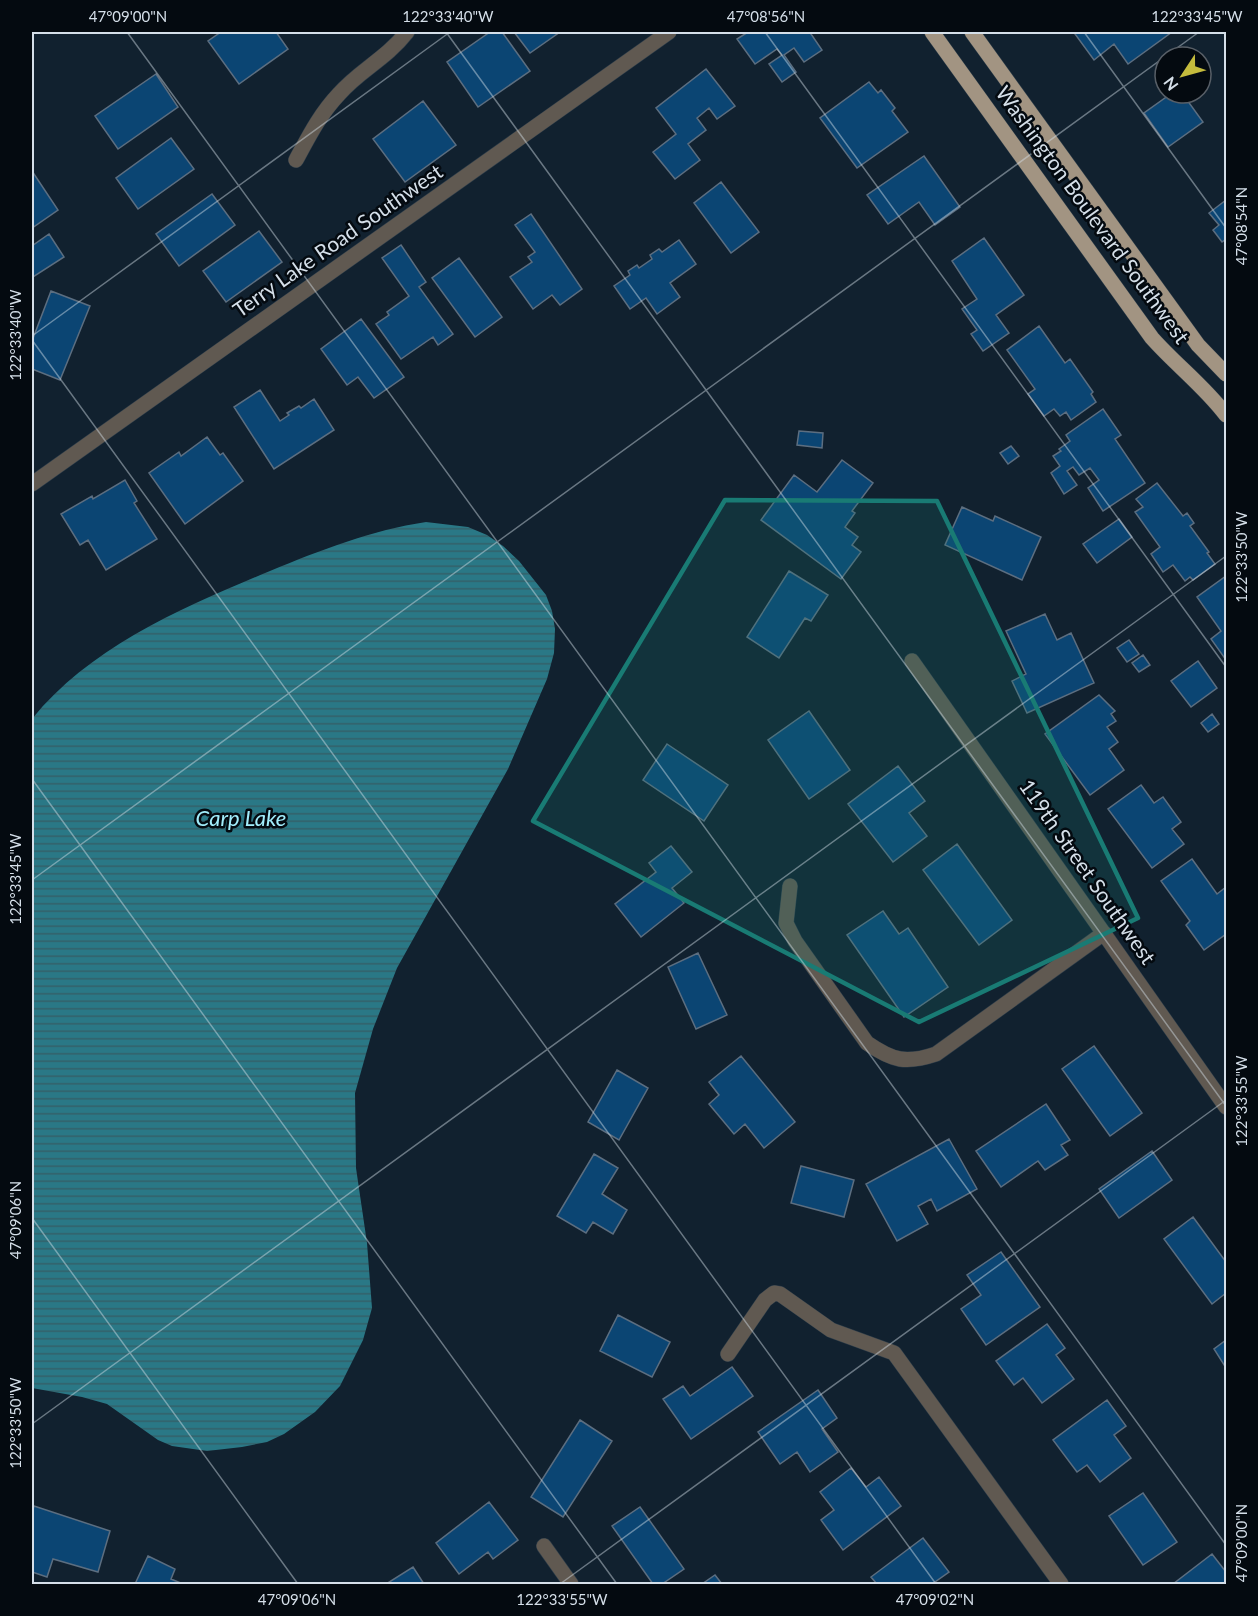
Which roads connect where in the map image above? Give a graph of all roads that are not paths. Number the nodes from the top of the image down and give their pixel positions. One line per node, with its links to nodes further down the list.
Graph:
1 (407, 32): 5 (street)
2 (669, 32): 8 (street, Terry Lake Road Southwest)
3 (932, 32): 7 (main road, Washington Boulevard Southwest)
4 (972, 32): 6 (main road, Washington Boulevard Southwest)
5 (297, 160)
6 (1227, 374)
7 (1227, 415)
8 (32, 484)
9 (912, 662): 11 (street, 119th Street Southwest)
10 (790, 886): 11 (street)
11 (1104, 933): 12 (street, 119th Street Southwest)
12 (1227, 1107)
13 (728, 1354): 16 (street)
14 (543, 1546): 15 (street)
15 (571, 1584)
16 (1061, 1584)

